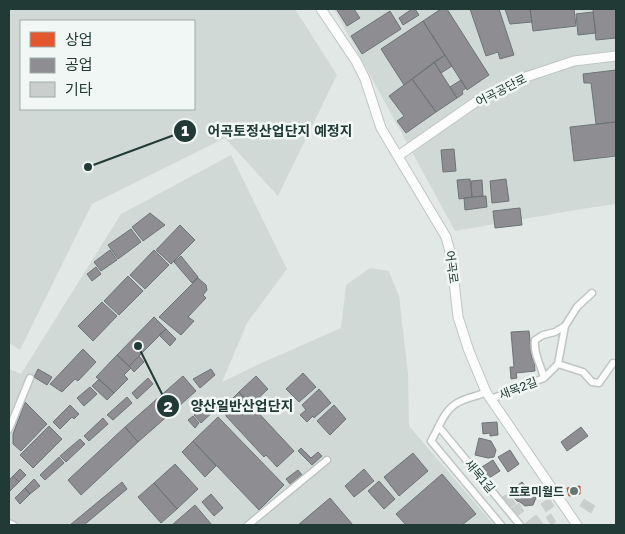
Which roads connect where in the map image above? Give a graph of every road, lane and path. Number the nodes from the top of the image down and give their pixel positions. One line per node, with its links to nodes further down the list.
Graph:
1 (321, 9): 3 (street, 어곡로)
2 (616, 56): 3 (street, 어곡공단로)
3 (398, 156): 10 (street, 어곡로)
4 (592, 293): 5 (street)
5 (565, 326): 7 (street); 9 (street, 새목2길)
6 (613, 363): 7 (street)
7 (558, 364): 9 (street, 새목2길)
8 (30, 378): 12 (street)
9 (544, 378): 10 (street, 새목2길)
10 (488, 395): 11 (street, 새목1길); 19 (street, 어곡로)
11 (439, 427): 17 (street, 새목1길); 18 (street, 새목1길)
12 (9, 429)
13 (327, 460): 16 (street)
14 (9, 523): 15 (street)
15 (13, 525)
16 (248, 525)
17 (501, 525)
18 (520, 525)
19 (577, 525)

